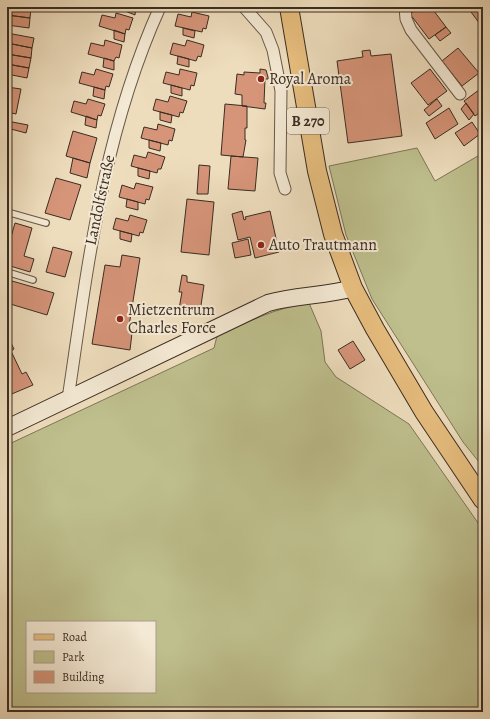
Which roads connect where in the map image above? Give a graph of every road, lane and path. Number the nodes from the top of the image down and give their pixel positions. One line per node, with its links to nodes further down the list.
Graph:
1 (160, 7): 12 (street, Landolfstraße)
2 (244, 7): 6 (street)
3 (289, 7): 11 (main road, B 270)
4 (405, 7): 5 (street)
5 (460, 94)
6 (285, 189)
7 (7, 212): 8 (lane)
8 (46, 224)
9 (7, 272): 10 (lane)
10 (33, 280)
11 (353, 288): 12 (street); 14 (main road, B 270)
12 (68, 399): 13 (street)
13 (7, 428)
14 (483, 500)

